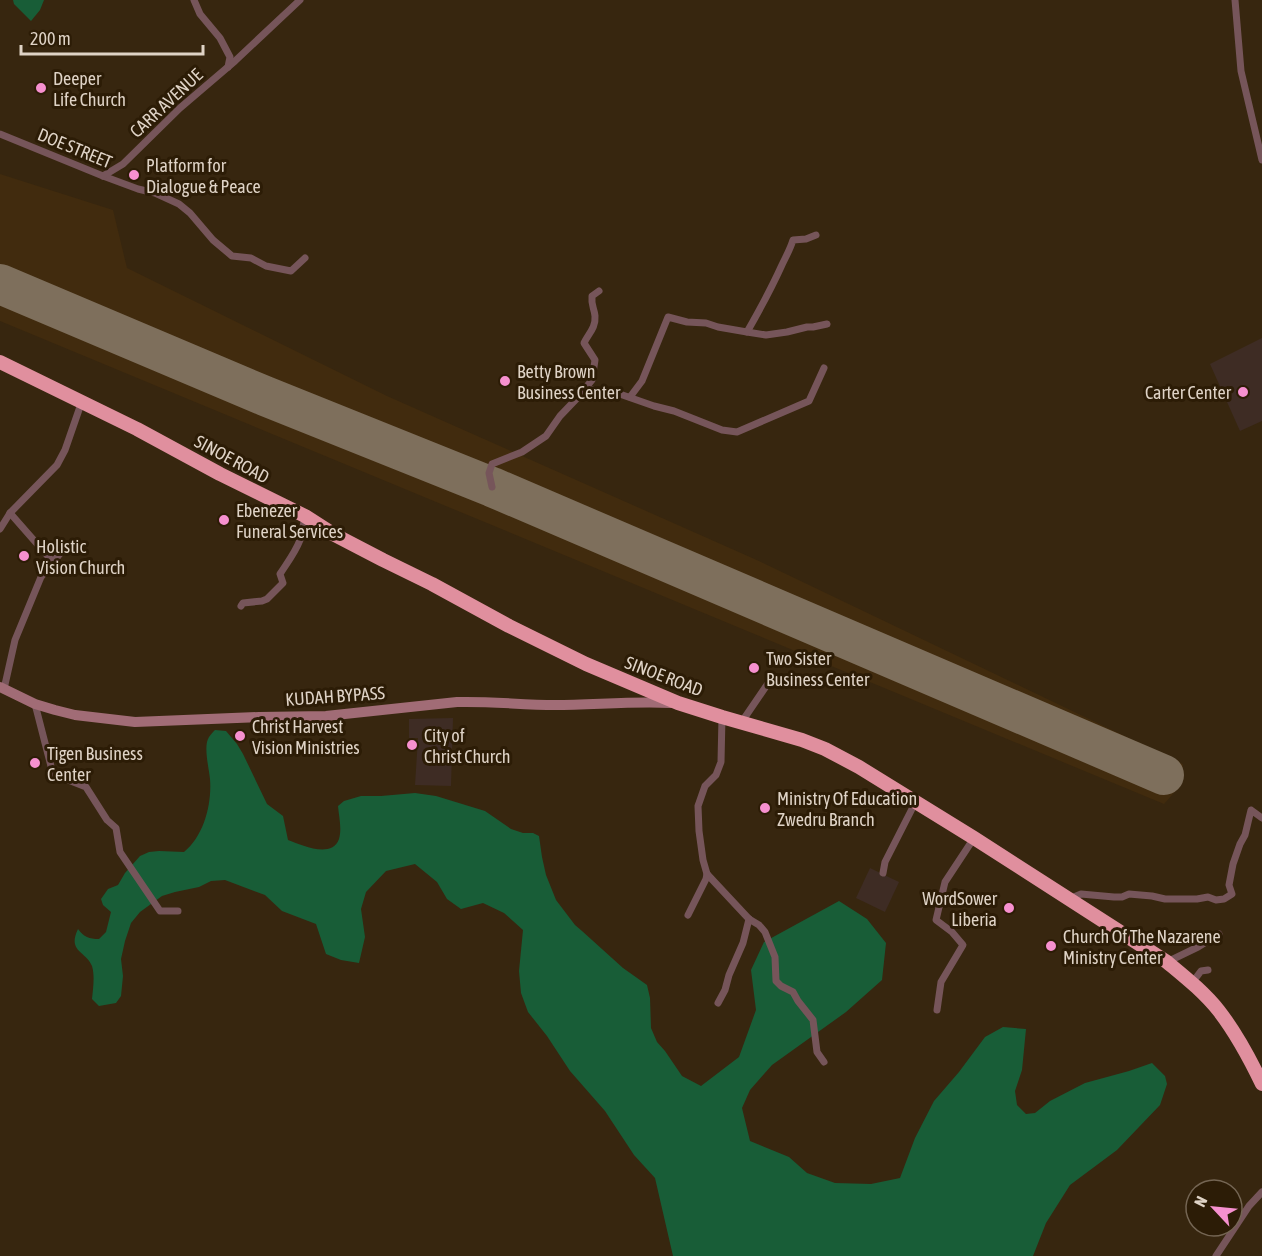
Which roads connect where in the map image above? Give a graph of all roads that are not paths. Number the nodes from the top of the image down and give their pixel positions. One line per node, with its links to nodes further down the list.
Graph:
1 (194, 0): 4 (street)
2 (300, 0): 4 (street, CARR AVENUE)
3 (1235, 0): 6 (street)
4 (228, 67): 7 (street, CARR AVENUE)
5 (0, 134): 7 (street, DOE STREET)
6 (1262, 160)
7 (103, 176): 9 (street, DOE STREET)
8 (816, 235): 12 (street)
9 (305, 258)
10 (598, 291): 15 (street)
11 (827, 324): 12 (street)
12 (747, 332): 16 (street)
13 (0, 362): 17 (highway, SINOE ROAD)
14 (824, 368): 16 (street)
15 (583, 392): 16 (street); 18 (street)
16 (630, 397)
17 (82, 401): 19 (street); 20 (highway, SINOE ROAD)
18 (492, 487)
19 (10, 513): 21 (street); 23 (street)
20 (304, 516): 24 (street); 27 (highway, SINOE ROAD)
21 (0, 529)
22 (66, 545): 23 (street)
23 (53, 562): 26 (street)
24 (241, 606)
25 (773, 676): 30 (street)
26 (2, 688): 28 (street, KUDAH BYPASS)
27 (678, 703): 28 (street, KUDAH BYPASS); 29 (highway, SINOE ROAD)
28 (35, 705): 37 (street)
29 (722, 717): 30 (highway, SINOE ROAD); 35 (street)
30 (741, 723): 31 (highway, SINOE ROAD)
31 (915, 803): 33 (highway, SINOE ROAD); 34 (street)
32 (1262, 818): 36 (street)
33 (974, 838): 36 (highway, SINOE ROAD); 45 (street)
34 (883, 873)
35 (707, 874): 38 (street); 39 (street)
36 (1069, 899): 41 (highway, SINOE ROAD)
37 (178, 911)
38 (688, 915)
39 (749, 919): 44 (street); 46 (street)
40 (1219, 934): 41 (street)
41 (1167, 962): 43 (highway, SINOE ROAD)
42 (1208, 970): 43 (street)
43 (1192, 982): 47 (highway, SINOE ROAD)
44 (718, 1003)
45 (937, 1010)
46 (824, 1062)
47 (1262, 1084)
48 (1262, 1192): 49 (street)
49 (1216, 1256)

